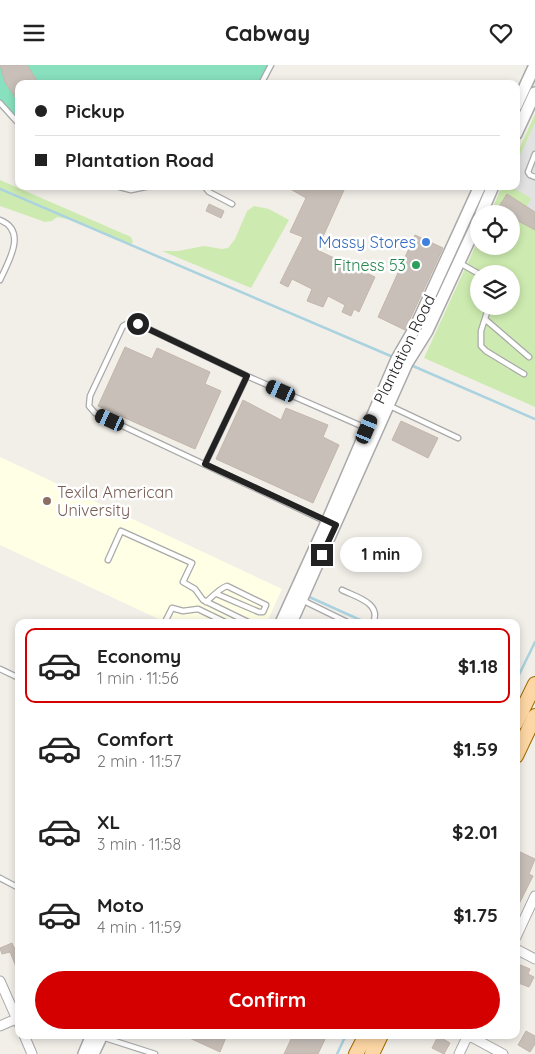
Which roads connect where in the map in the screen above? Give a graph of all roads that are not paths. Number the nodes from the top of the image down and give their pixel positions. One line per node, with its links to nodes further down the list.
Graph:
1 (271, 65): 3 (lane)
2 (535, 65): 5 (street)
3 (263, 80)
4 (535, 93): 8 (street)
5 (520, 97)
6 (0, 103): 7 (lane)
7 (15, 120)
8 (520, 125)
9 (535, 154): 10 (lane)
10 (535, 177)
11 (208, 190): 14 (lane)
12 (478, 190): 27 (street, Plantation Road)
13 (491, 190): 15 (street)
14 (232, 203)
15 (485, 205)
16 (0, 221): 20 (lane)
17 (470, 237): 18 (street, Plantation Road)
18 (458, 262): 19 (lane); 26 (street, Plantation Road)
19 (470, 269)
20 (0, 281)
21 (487, 315): 22 (lane)
22 (486, 320): 23 (lane); 24 (lane)
23 (529, 357)
24 (524, 374)
25 (247, 376): 27 (lane); 29 (lane); 29 (lane)
26 (389, 405): 28 (lane); 30 (street, Plantation Road)
27 (367, 429): 30 (street, Plantation Road)
28 (458, 438)
29 (205, 464): 30 (lane)
30 (332, 524): 34 (street, Plantation Road); 40 (street, Plantation Road)
31 (108, 560): 35 (lane)
32 (342, 590): 43 (lane)
33 (216, 594): 33 (lane); 35 (lane)
34 (302, 600): 41 (street, Plantation Road); 42 (lane)
35 (205, 601): 36 (lane); 39 (lane)
36 (198, 609): 37 (lane); 38 (lane)
37 (166, 619)
38 (219, 619)
39 (242, 619)
40 (283, 619)
41 (293, 619)
42 (341, 619)
43 (374, 619)
44 (0, 669): 45 (lane)
45 (15, 676)
46 (535, 684): 47 (main road)
47 (520, 715)
48 (535, 716): 49 (main road)
49 (520, 748)
50 (0, 878): 51 (lane)
51 (15, 886)
52 (535, 896): 53 (street)
53 (520, 928)
54 (520, 951): 55 (street)
55 (535, 959)
56 (0, 981): 57 (street)
57 (15, 1015)
58 (15, 1023): 59 (street)
59 (0, 1026)
60 (26, 1039): 68 (street)
61 (95, 1039): 69 (street)
62 (97, 1039): 70 (street)
63 (110, 1039): 71 (lane)
64 (364, 1039): 72 (main road)
65 (379, 1039): 73 (main road)
66 (466, 1039): 74 (street)
67 (475, 1039): 75 (street)
68 (32, 1054)
69 (84, 1054)
70 (93, 1054)
71 (155, 1054)
72 (356, 1054)
73 (372, 1054)
74 (458, 1054)
75 (503, 1054)

